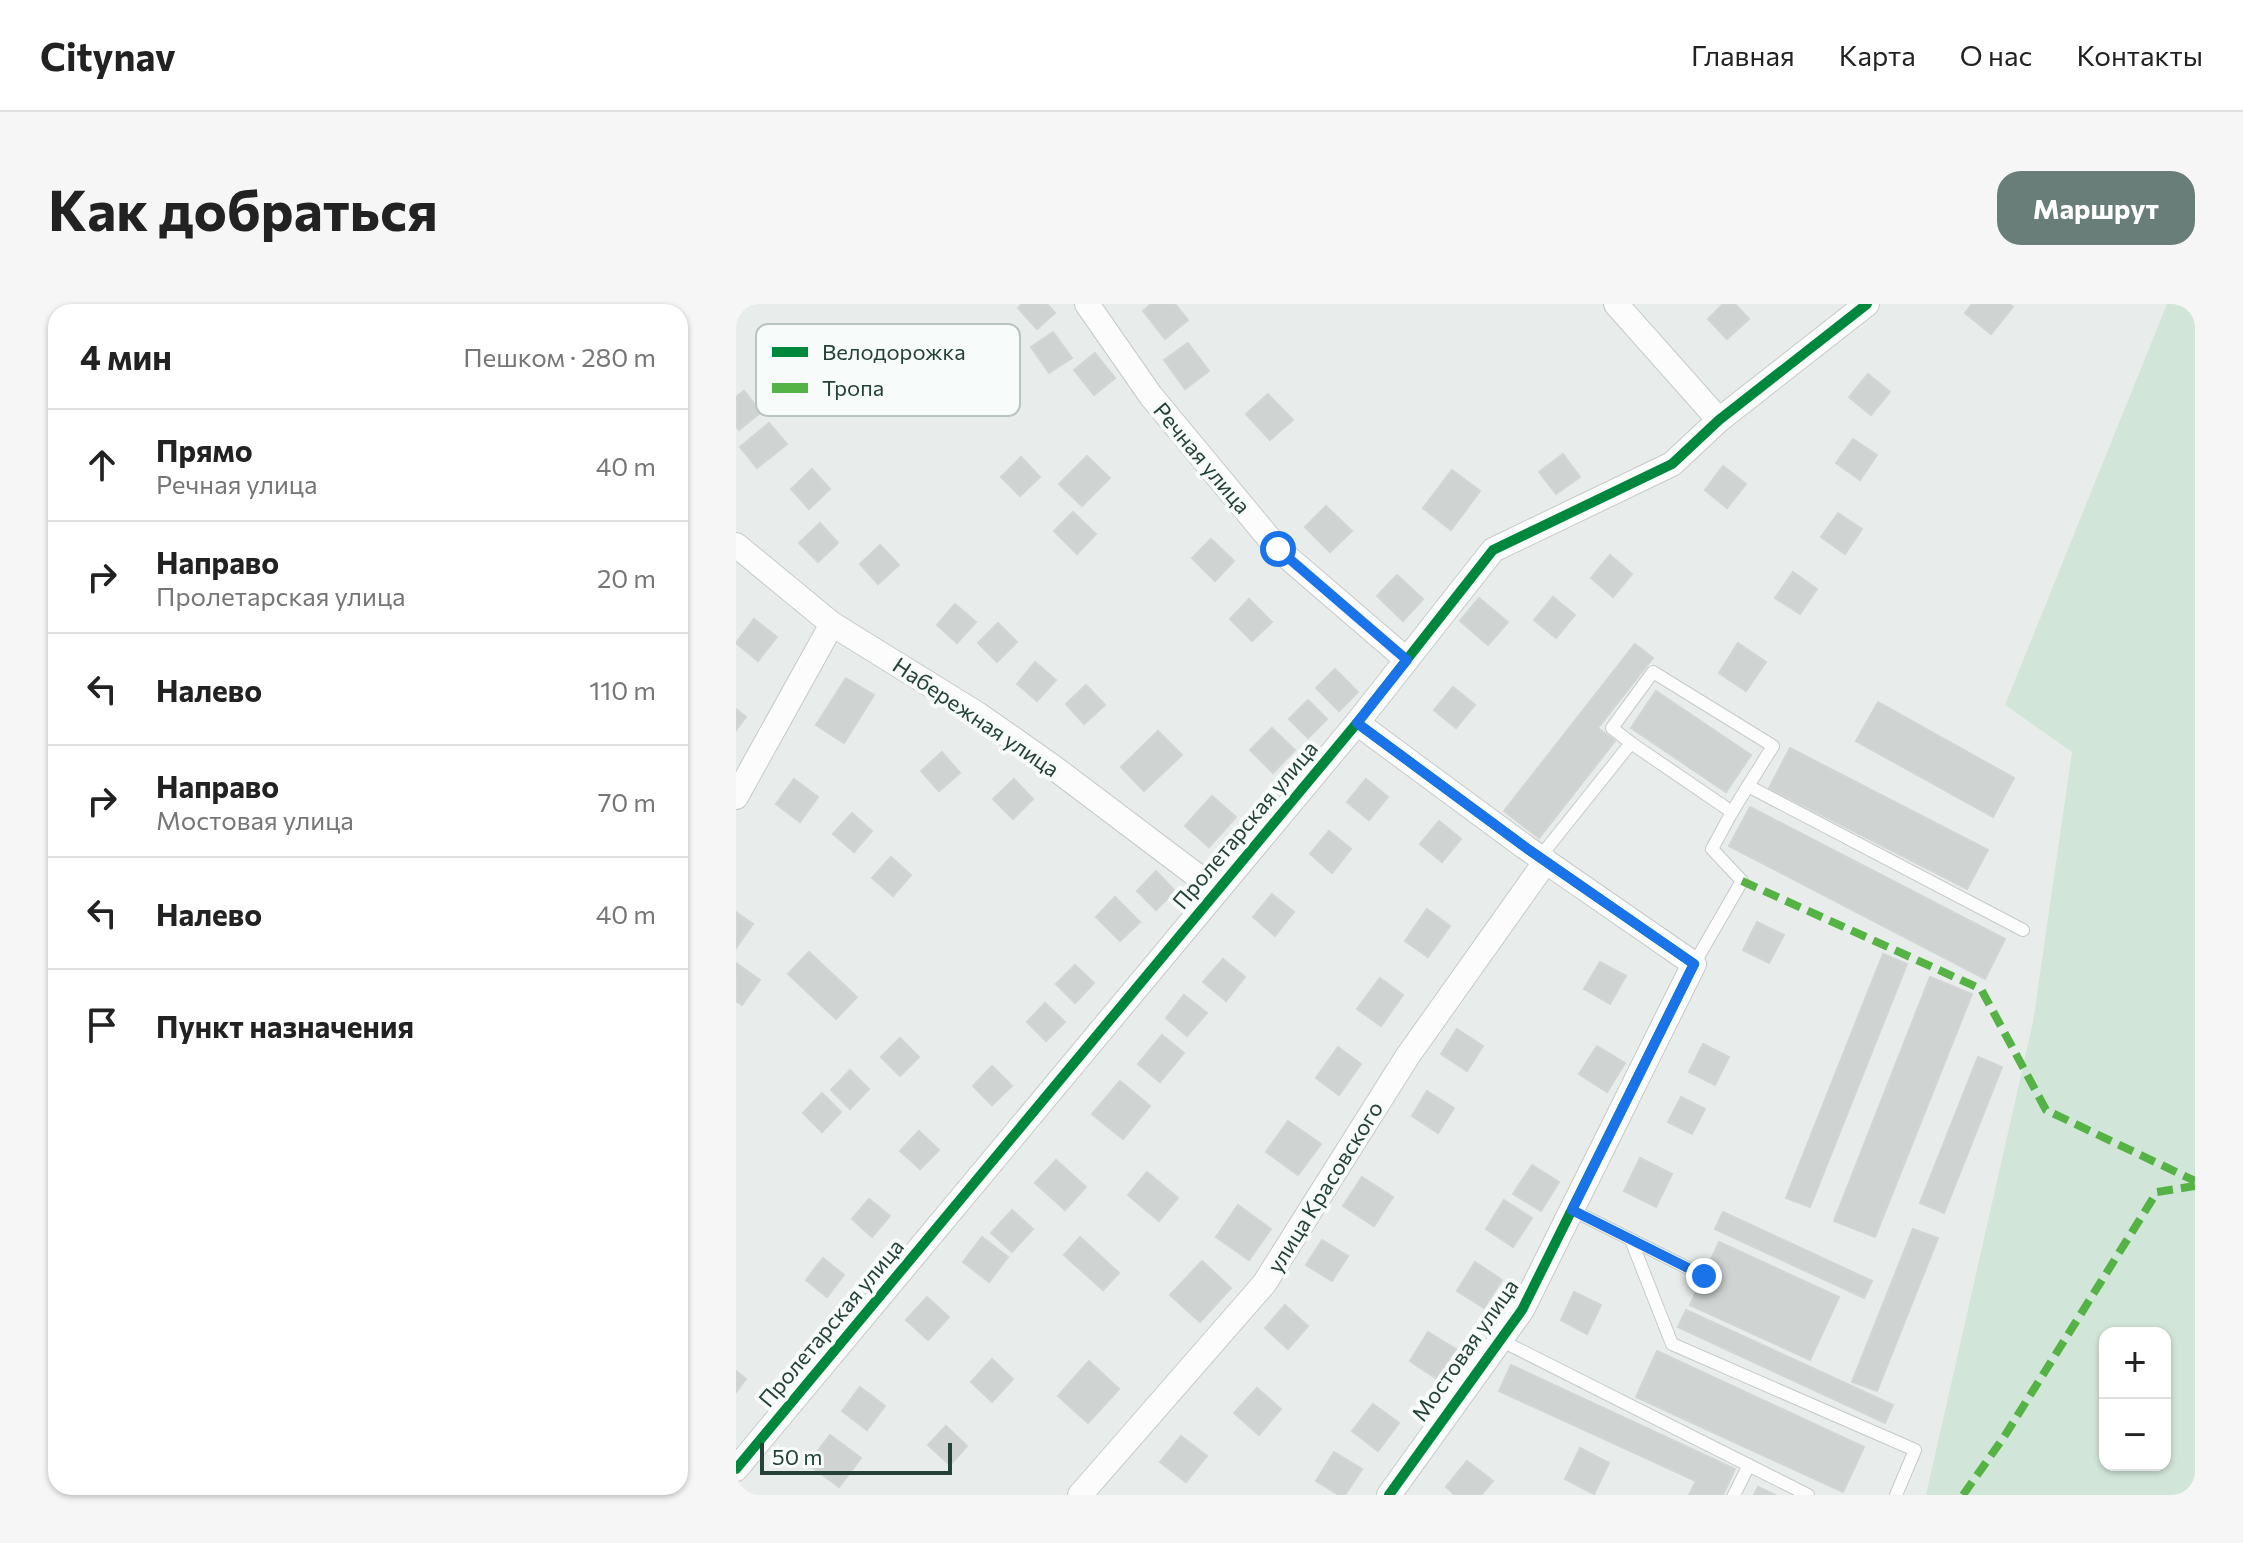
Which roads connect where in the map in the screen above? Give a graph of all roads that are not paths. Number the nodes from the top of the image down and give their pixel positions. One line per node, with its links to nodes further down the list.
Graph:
1 (1616, 304): 4 (street)
2 (1867, 304): 4 (street, Пролетарская улица)
3 (1092, 306): 7 (street, Речная улица)
4 (1719, 420): 7 (street, Пролетарская улица)
5 (736, 545): 6 (street, Набережная улица)
6 (832, 624): 11 (street); 14 (street, Набережная улица)
7 (1407, 660): 8 (street, Пролетарская улица)
8 (1357, 723): 13 (street); 14 (street, Пролетарская улица)
9 (1631, 743): 10 (lane); 12 (lane); 13 (lane)
10 (1748, 786): 12 (lane); 15 (lane)
11 (736, 797)
12 (1732, 812): 16 (lane)
13 (1543, 859): 16 (street); 23 (street, улица Красовского)
14 (1216, 890): 22 (street, Пролетарская улица)
15 (2023, 930)
16 (1694, 964): 17 (street, Мостовая улица)
17 (1572, 1210): 18 (lane); 20 (street, Мостовая улица)
18 (1631, 1240): 19 (lane); 27 (lane)
19 (1704, 1276)
20 (1500, 1340): 21 (lane); 24 (street, Мостовая улица)
21 (1749, 1465): 25 (lane); 26 (lane)
22 (736, 1469)
23 (1080, 1495)
24 (1389, 1495)
25 (1734, 1495)
26 (1808, 1495)
27 (1896, 1495)

